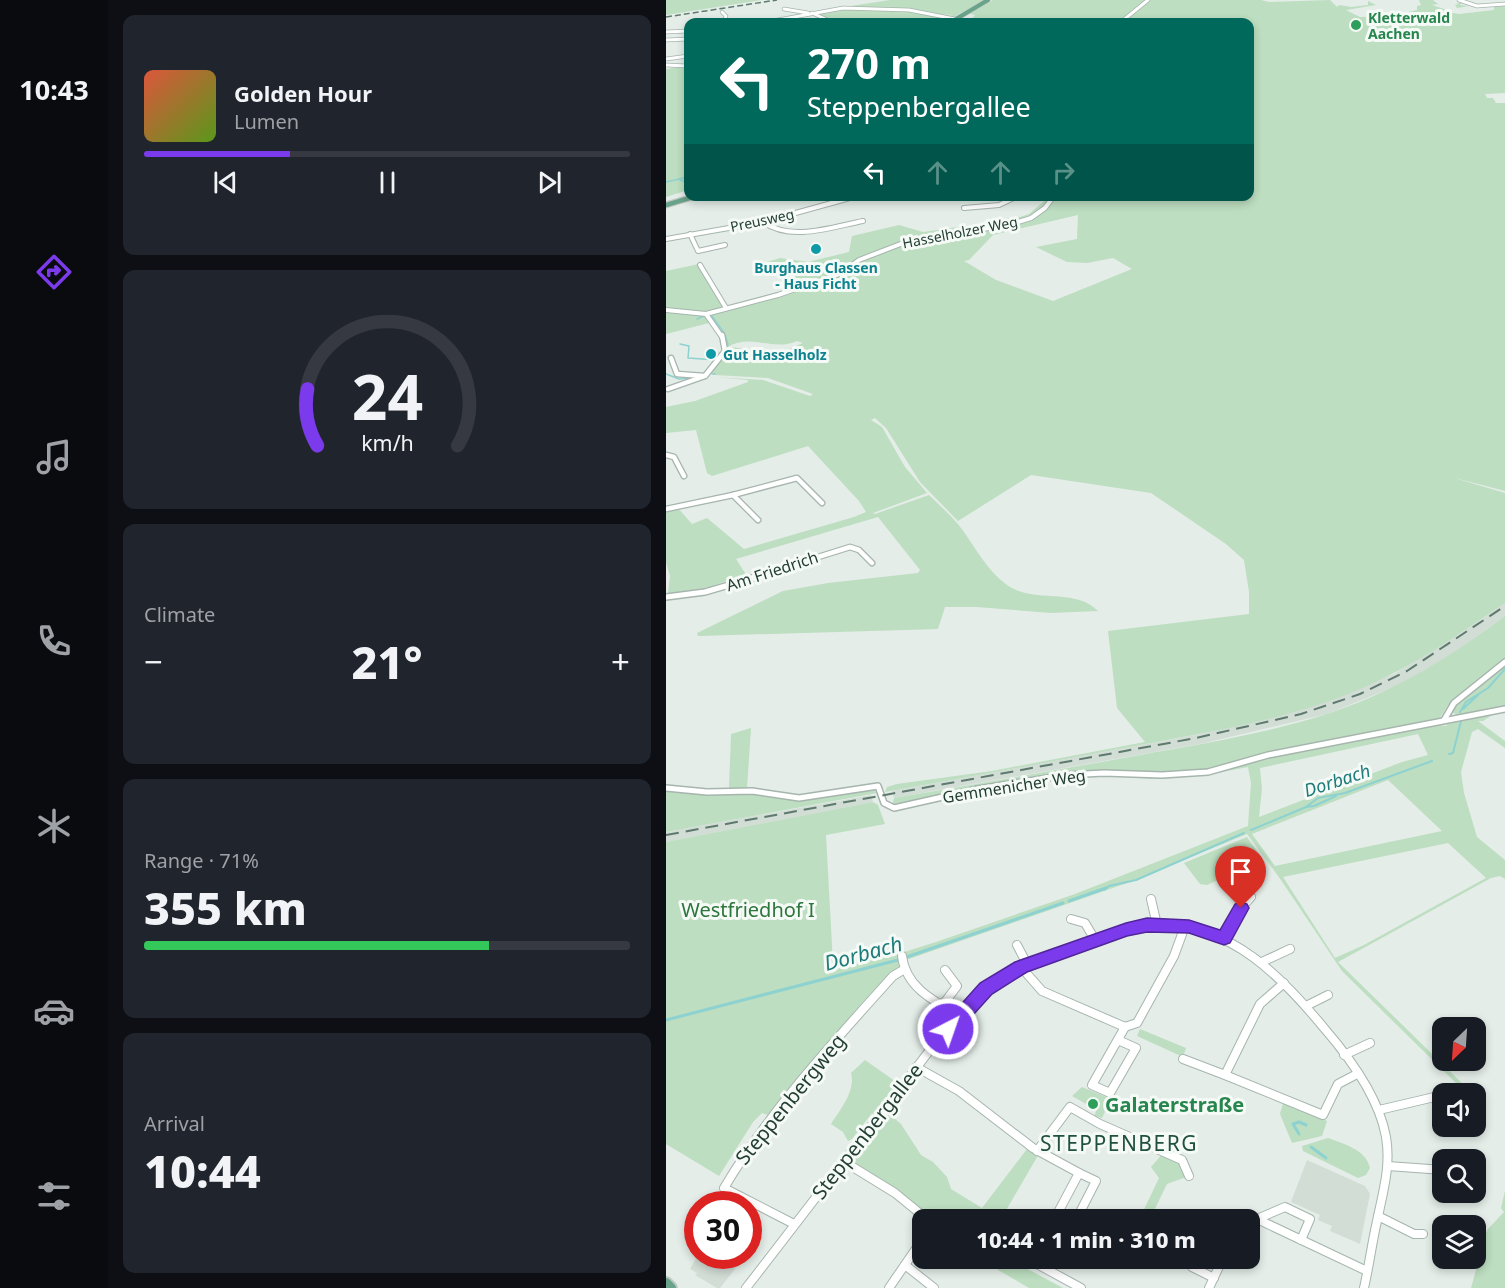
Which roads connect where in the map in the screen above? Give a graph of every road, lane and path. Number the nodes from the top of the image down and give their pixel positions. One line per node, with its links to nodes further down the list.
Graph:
1 (988, 0): 12 (main road)
2 (1148, 0): 13 (street)
3 (1459, 0): 4 (street)
4 (1505, 4)
5 (784, 9): 7 (street)
6 (722, 12): 8 (street)
7 (811, 13): 9 (street); 10 (street); 11 (street)
8 (725, 18)
9 (787, 18)
10 (823, 18)
11 (940, 18)
12 (958, 18)
13 (1126, 18)
14 (684, 31): 15 (street)
15 (666, 32)
16 (684, 39): 17 (street)
17 (666, 40)
18 (684, 57): 19 (street)
19 (666, 59)
20 (666, 65): 21 (street)
21 (684, 66)
22 (684, 200): 26 (main road)
23 (838, 201): 29 (street, Preusweg)
24 (1009, 201): 27 (street)
25 (1050, 201): 34 (street, Hasselholzer Weg)
26 (666, 205)
27 (964, 208)
28 (863, 221): 29 (street)
29 (763, 222): 30 (street, Preusweg)
30 (690, 234): 31 (street, Preusweg); 32 (street)
31 (666, 239)
32 (725, 245)
33 (700, 265): 34 (street)
34 (726, 308): 36 (street, Hasselholzer Weg)
35 (666, 310): 36 (street, Hasselholzer Weg)
36 (706, 314): 38 (street)
37 (671, 358): 38 (street)
38 (705, 376): 39 (street)
39 (668, 389)
40 (666, 455): 41 (street)
41 (684, 476)
42 (733, 495): 43 (street); 44 (street); 45 (street)
43 (822, 503)
44 (666, 508)
45 (758, 520)
46 (872, 563): 47 (street, Am Friedrich)
47 (666, 597)
48 (1505, 662): 50 (street)
49 (1505, 709): 50 (street, Gemmenicher Weg)
50 (1444, 720): 51 (street, Gemmenicher Weg)
51 (666, 788)
52 (1251, 897): 57 (street)
53 (1151, 899): 55 (street)
54 (1071, 919): 58 (street)
55 (1157, 924): 56 (street, Steppenbergallee); 58 (street, Steppenbergallee)
56 (1185, 926): 57 (street, Steppenbergallee); 69 (street)
57 (1224, 938): 61 (street, Steppenbergallee)
58 (1095, 940): 62 (street, Steppenbergallee)
59 (1017, 945): 62 (street)
60 (1290, 949): 61 (street)
61 (1262, 962): 64 (street, Steppenbergallee)
62 (1024, 965): 68 (street, Steppenbergallee); 69 (street)
63 (945, 970): 66 (street)
64 (1284, 983): 67 (street, Steppenbergallee); 75 (street)
65 (1328, 995): 67 (street)
66 (942, 1006): 68 (street, Steppenbergweg); 91 (street, Steppenbergweg)
67 (1306, 1006): 72 (street, Steppenbergallee)
68 (960, 1016): 74 (street, Steppenbergallee)
69 (1125, 1027): 70 (street)
70 (1118, 1040): 70 (street)
71 (1370, 1043): 72 (street)
72 (1344, 1055): 76 (street, Steppenbergallee)
73 (1183, 1059): 75 (street)
74 (916, 1067): 79 (street); 80 (street, Steppenbergallee)
75 (1225, 1074): 76 (street)
76 (1357, 1074): 78 (street, Steppenbergallee)
77 (1432, 1098): 78 (street)
78 (1379, 1110): 81 (street, Steppenbergallee)
79 (1037, 1150): 83 (street); 84 (street)
80 (843, 1161): 85 (street); 91 (street, Steppenbergallee)
81 (1388, 1166): 82 (street); 89 (street, Steppenbergallee)
82 (1432, 1169)
83 (1079, 1173): 86 (street); 87 (street)
84 (1189, 1176)
85 (915, 1209)
86 (1060, 1209)
87 (1082, 1209)
88 (1260, 1216): 93 (street)
89 (1378, 1216): 92 (street); 99 (street, Steppenbergallee)
90 (1260, 1222): 93 (street)
91 (794, 1224): 101 (street, Steppenbergallee)
92 (1423, 1234)
93 (1301, 1240): 99 (street)
94 (912, 1255): 95 (street)
95 (905, 1265): 102 (street); 103 (street)
96 (1047, 1269): 104 (street)
97 (1196, 1269): 100 (street)
98 (1218, 1269): 100 (street)
99 (1367, 1271): 106 (street, Steppenbergallee)
100 (1214, 1278): 105 (street)
101 (746, 1288)
102 (889, 1288)
103 (934, 1288)
104 (1081, 1288)
105 (1209, 1288)
106 (1364, 1288)

